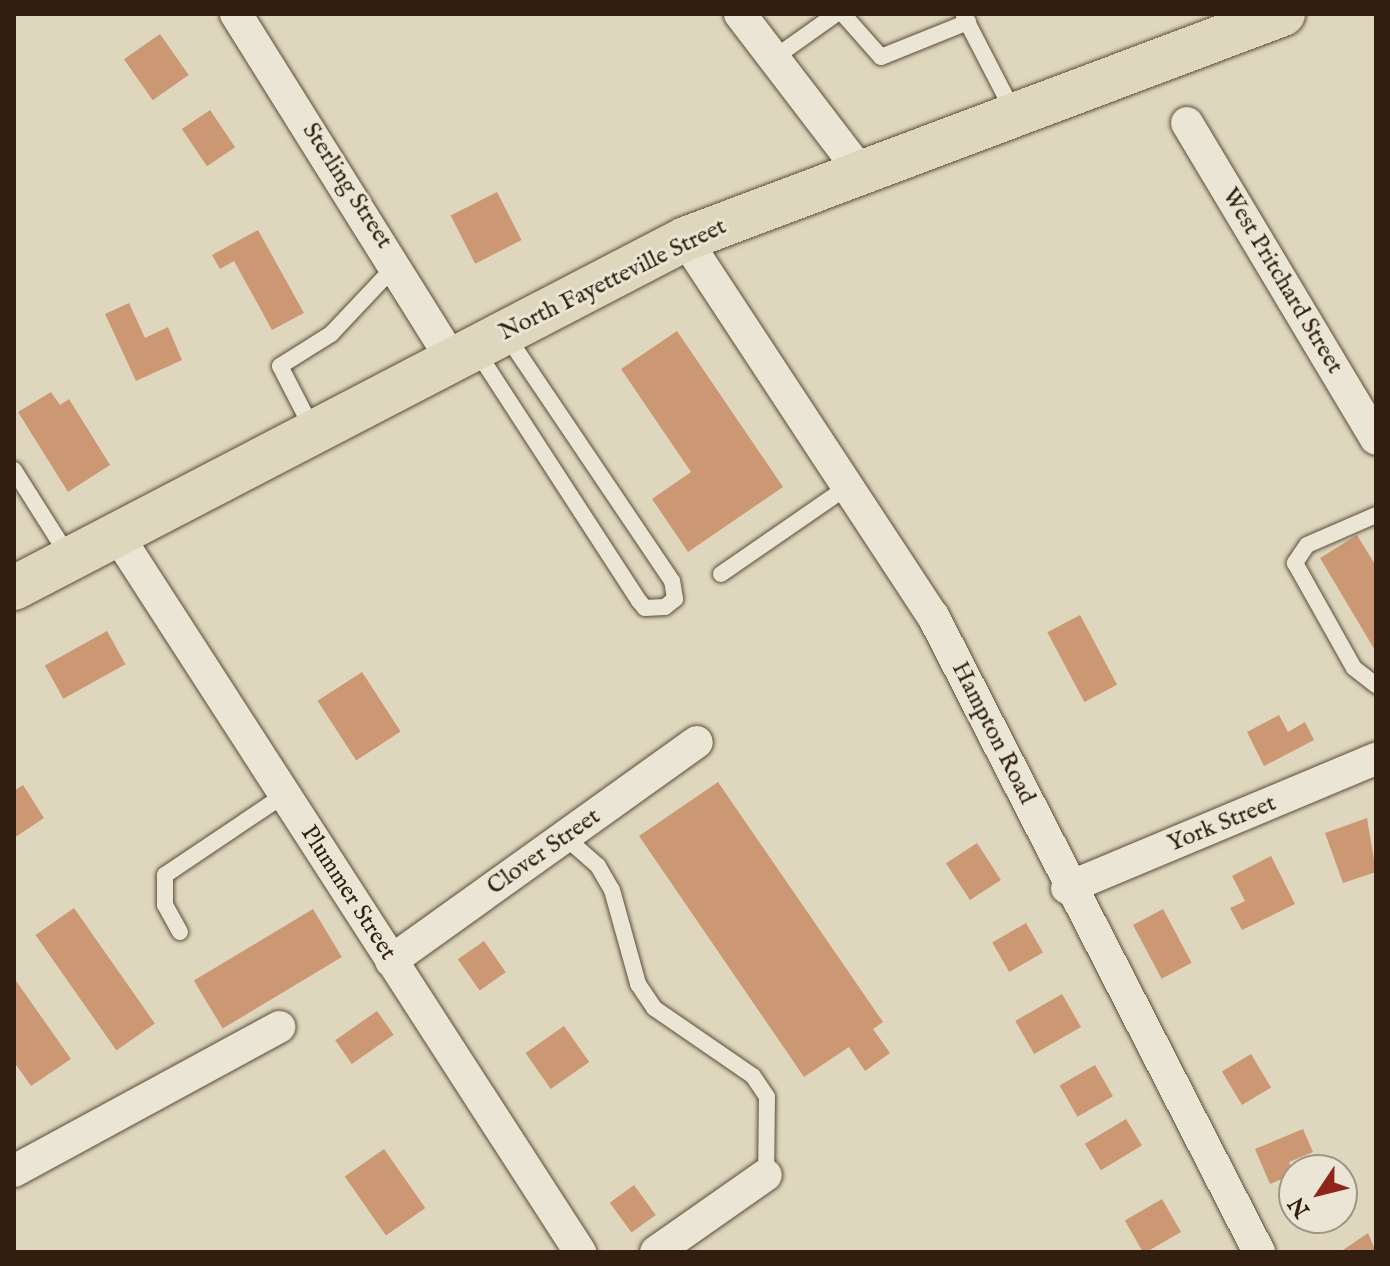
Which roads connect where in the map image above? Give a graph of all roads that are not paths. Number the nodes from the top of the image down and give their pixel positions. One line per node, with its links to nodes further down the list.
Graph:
1 (236, 14): 12 (street, Sterling Street)
2 (740, 14): 7 (street)
3 (1283, 14): 6 (main road, North Fayetteville Street)
4 (846, 17): 5 (lane); 7 (lane)
5 (965, 18): 8 (lane)
6 (1232, 23): 8 (main road, North Fayetteville Street)
7 (774, 58): 10 (street)
8 (1015, 114): 10 (main road, North Fayetteville Street)
9 (1187, 123): 15 (street, West Pritchard Street)
10 (861, 172): 11 (main road, North Fayetteville Street)
11 (685, 239): 13 (main road, North Fayetteville Street); 17 (street, Hampton Road)
12 (397, 264): 13 (street, Sterling Street); 14 (lane)
13 (477, 348): 13 (lane); 14 (main road, North Fayetteville Street)
14 (314, 432): 19 (main road, North Fayetteville Street)
15 (1376, 439)
16 (14, 470): 20 (lane)
17 (847, 487): 21 (lane); 28 (street, Hampton Road)
18 (1376, 515): 23 (lane)
19 (116, 533): 20 (main road, North Fayetteville Street); 26 (street, Plummer Street)
20 (70, 558): 22 (main road, North Fayetteville Street)
21 (721, 574)
22 (18, 577)
23 (1376, 685)
24 (697, 742): 27 (street, Clover Street)
25 (1376, 759): 28 (street, York Street)
26 (284, 795): 29 (lane); 30 (street, Plummer Street)
27 (565, 837): 30 (street, Clover Street); 33 (lane)
28 (1067, 888): 36 (street, Hampton Road)
29 (180, 932)
30 (391, 961): 34 (street, Plummer Street)
31 (279, 1027): 32 (street)
32 (14, 1171)
33 (766, 1175): 35 (street)
34 (580, 1252)
35 (656, 1252)
36 (1259, 1252)

